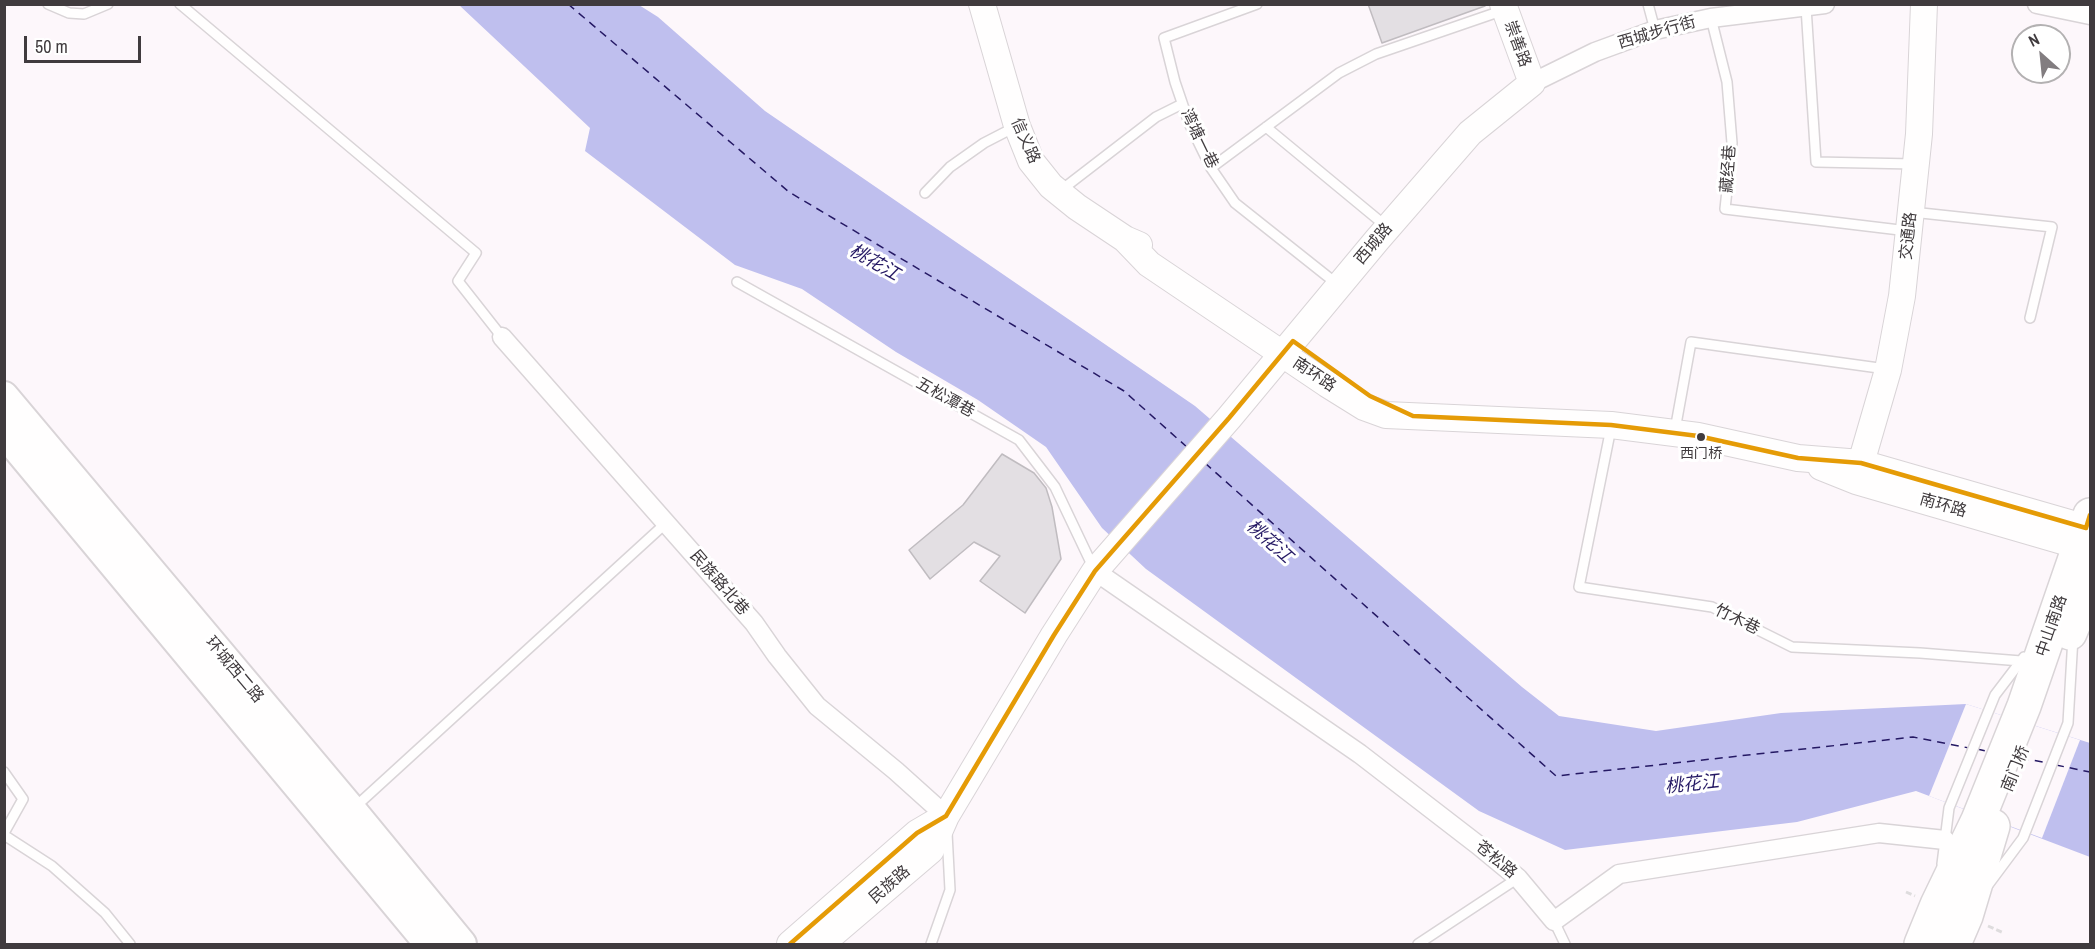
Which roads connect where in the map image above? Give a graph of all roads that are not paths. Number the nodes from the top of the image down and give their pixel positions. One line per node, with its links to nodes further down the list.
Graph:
1 (48, 4): 2 (lane)
2 (108, 4)
3 (180, 4): 29 (lane)
4 (982, 4): 17 (main road, 信义路)
5 (1257, 4): 16 (lane, 湾塘一巷)
6 (1648, 4): 14 (lane)
7 (1825, 4): 11 (street, 西城步行街)
8 (1924, 4): 19 (main road, 交通路)
9 (2037, 4): 12 (street)
10 (1504, 7): 15 (main road, 崇善路); 18 (lane)
11 (1806, 7): 13 (street, 西城步行街); 19 (lane)
12 (2091, 15)
13 (1711, 18): 14 (street, 西城步行街); 23 (lane, 藏经巷)
14 (1655, 30): 15 (street, 西城步行街)
15 (1532, 83): 24 (main road, 西城路)
16 (1182, 104): 20 (lane, 湾塘一巷); 21 (lane)
17 (1017, 126): 21 (main road, 信义路); 22 (lane)
18 (1266, 127): 20 (lane); 24 (lane)
19 (1917, 164): 23 (main road, 交通路)
20 (1211, 168): 27 (lane, 湾塘一巷)
21 (1058, 192): 25 (main road, 信义路)
22 (925, 193)
23 (1911, 222): 28 (lane); 31 (main road, 交通路)
24 (1388, 227): 27 (main road, 西城路)
25 (1125, 239): 30 (main road, 南环路)
26 (737, 282): 39 (lane, 五松潭巷)
27 (1339, 286): 30 (main road, 西城路)
28 (2030, 318)
29 (502, 337): 37 (street, 民族路北巷)
30 (1288, 347): 33 (main road, 南环路); 39 (main road, 西城路)
31 (1888, 370): 34 (lane); 36 (main road, 交通路)
32 (7, 413): 47 (main road, 环城西二路); 56 (main road, 环城西二路)
33 (1611, 425): 34 (main road, 南环路); 44 (lane, 竹木巷)
34 (1674, 433): 35 (main road, 南环路)
35 (1798, 458): 36 (main road, 南环路); 38 (main road, 南环路)
36 (1861, 463): 38 (main road, 南环路)
37 (666, 523): 47 (lane); 48 (street, 民族路北巷)
38 (2087, 533): 41 (highway, 中山南路)
39 (1095, 572): 48 (main road, 民族路); 52 (street, 苍松路)
40 (2091, 585): 41 (highway, 中山南路)
41 (2065, 621): 42 (lane); 45 (highway, 中山南路); 45 (lane)
42 (2035, 644)
43 (2028, 652): 44 (lane)
44 (2021, 661): 45 (lane)
45 (2031, 709): 49 (highway, 南门桥); 54 (lane)
46 (4, 772): 50 (lane)
47 (352, 810): 57 (main road, 环城西二路)
48 (946, 816): 58 (main road, 民族路); 59 (main road, 民族路); 60 (lane)
49 (1973, 818): 51 (lane); 54 (highway)
50 (4, 834): 55 (lane)
51 (1945, 840): 53 (street); 54 (lane)
52 (1518, 878): 53 (street, 苍松路); 61 (lane)
53 (1554, 921): 62 (lane)
54 (1952, 922): 63 (highway)
55 (130, 945)
56 (429, 945)
57 (462, 945)
58 (790, 945)
59 (821, 945)
60 (931, 945)
61 (1418, 945)
62 (1565, 945)
63 (1921, 945)

